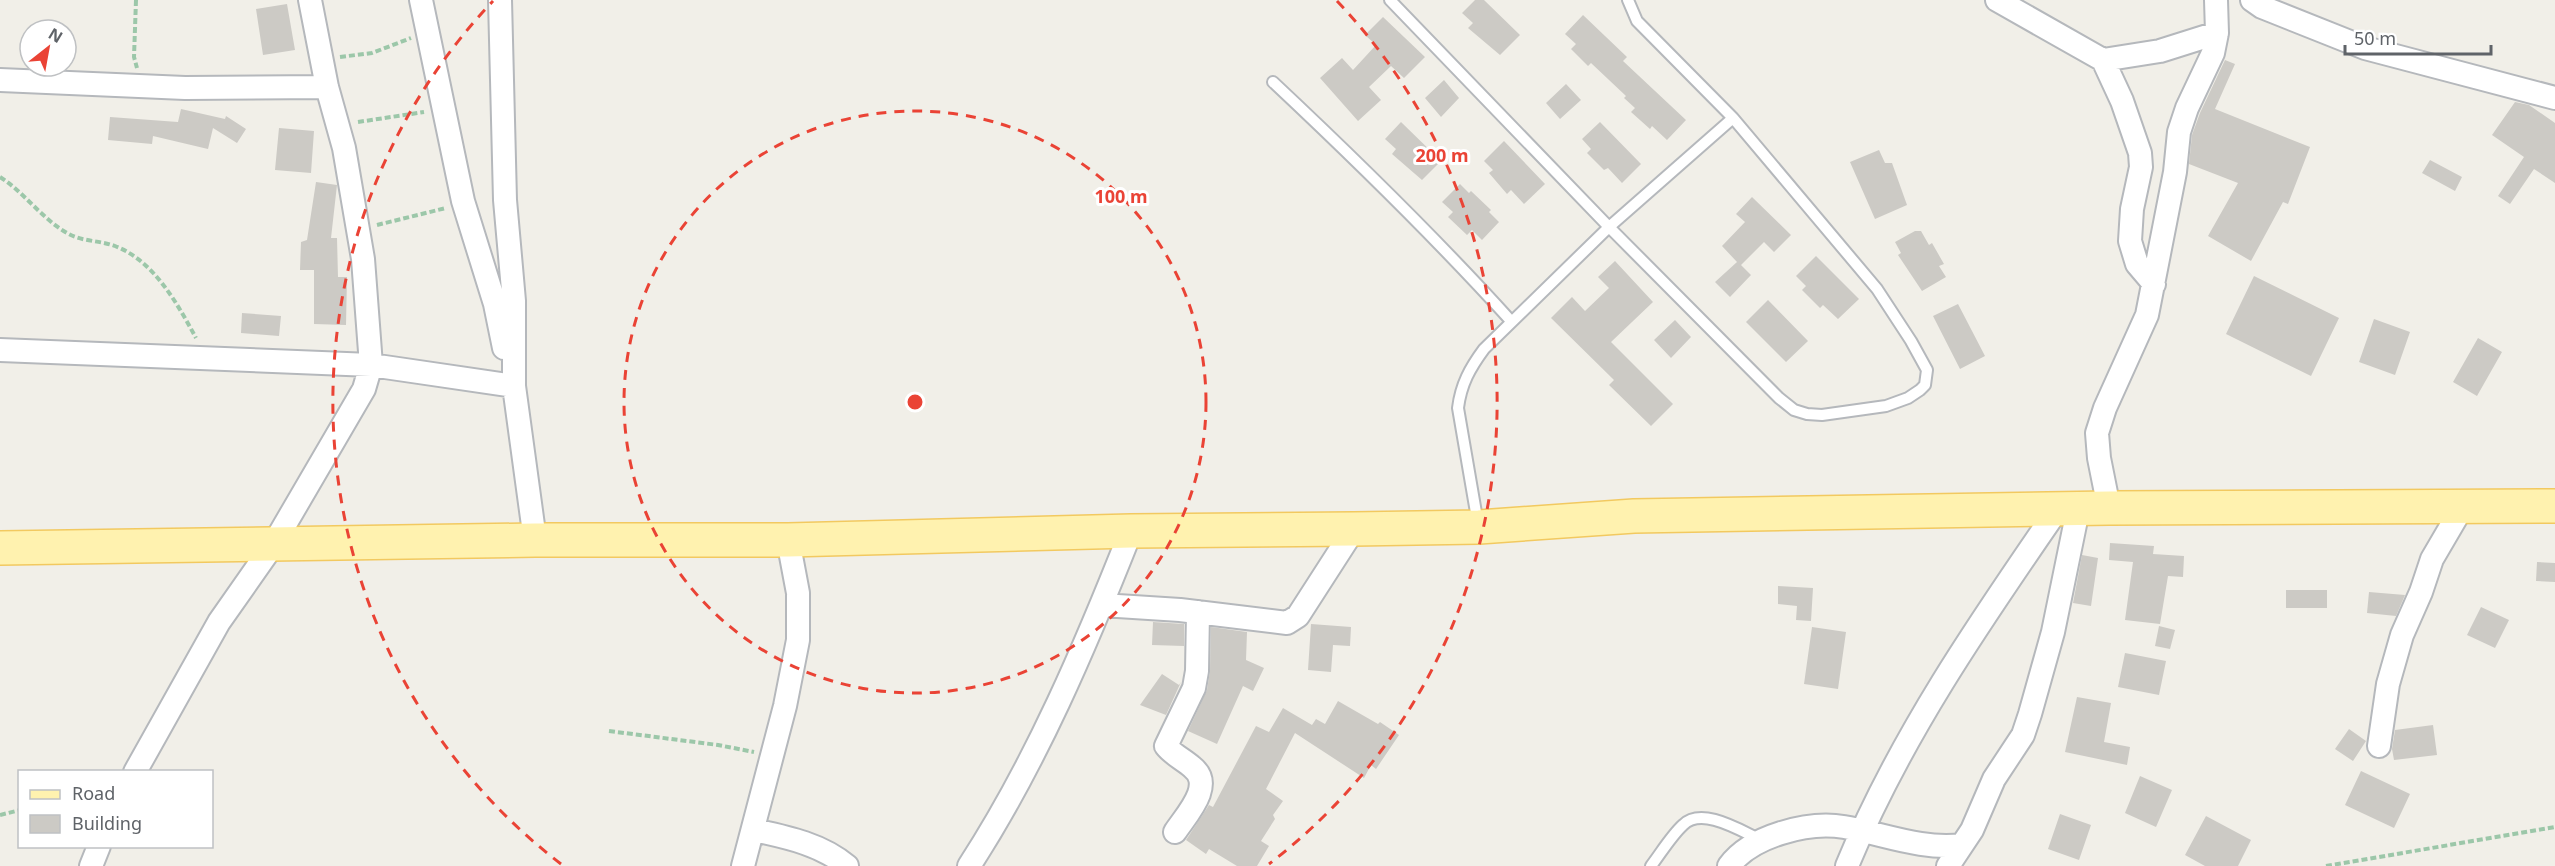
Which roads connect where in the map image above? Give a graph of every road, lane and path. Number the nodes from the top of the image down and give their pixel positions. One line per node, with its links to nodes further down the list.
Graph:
1 (136, 0): 16 (path)
2 (310, 0): 12 (street)
3 (421, 0): 11 (street)
4 (500, 0): 31 (street)
5 (1390, 0): 24 (lane)
6 (1628, 0): 20 (lane)
7 (1996, 0): 13 (street)
8 (2216, 0): 10 (street)
9 (2252, 0): 18 (street)
10 (2217, 33): 13 (street); 26 (street)
11 (429, 34): 12 (path); 19 (street)
12 (322, 60): 17 (street)
13 (2103, 60): 26 (street)
14 (0, 80): 16 (street)
15 (1273, 82): 27 (lane)
16 (140, 86): 17 (street)
17 (327, 87): 21 (street)
18 (2555, 98)
19 (443, 108): 21 (path); 23 (street)
20 (1733, 118): 24 (lane); 24 (lane)
21 (338, 127): 25 (street)
22 (0, 177): 29 (path)
23 (464, 203): 25 (path); 31 (street)
24 (1609, 227): 27 (lane)
25 (358, 230): 30 (street)
26 (2154, 284): 34 (street)
27 (1510, 321): 35 (lane)
28 (0, 350): 29 (street)
29 (207, 358): 30 (street)
30 (371, 365): 31 (street); 40 (street)
31 (512, 386): 38 (street)
32 (2463, 506): 33 (main road); 34 (main road); 45 (street)
33 (2555, 506)
34 (2081, 509): 35 (main road); 53 (street); 55 (street)
35 (1479, 527): 36 (main road)
36 (1354, 529): 37 (main road); 43 (street)
37 (1131, 531): 39 (main road); 42 (street)
38 (535, 540): 39 (main road); 40 (main road)
39 (788, 540): 46 (street)
40 (273, 545): 41 (main road); 47 (street)
41 (0, 548)
42 (1102, 605): 43 (street); 60 (street)
43 (1198, 612): 52 (street)
44 (609, 731): 46 (path)
45 (2379, 746)
46 (772, 755): 51 (street)
47 (136, 770)
48 (18, 810): 49 (path)
49 (0, 815)
50 (2555, 827): 65 (path)
51 (754, 830): 58 (street); 59 (street)
52 (1175, 832)
53 (1861, 832): 54 (street); 55 (street); 63 (street)
54 (1761, 840): 61 (lane); 62 (street)
55 (1962, 845): 64 (street)
56 (98, 848): 57 (street)
57 (91, 866)
58 (743, 866)
59 (847, 866)
60 (969, 866)
61 (1651, 866)
62 (1730, 866)
63 (1846, 866)
64 (1948, 866)
65 (2326, 866)

